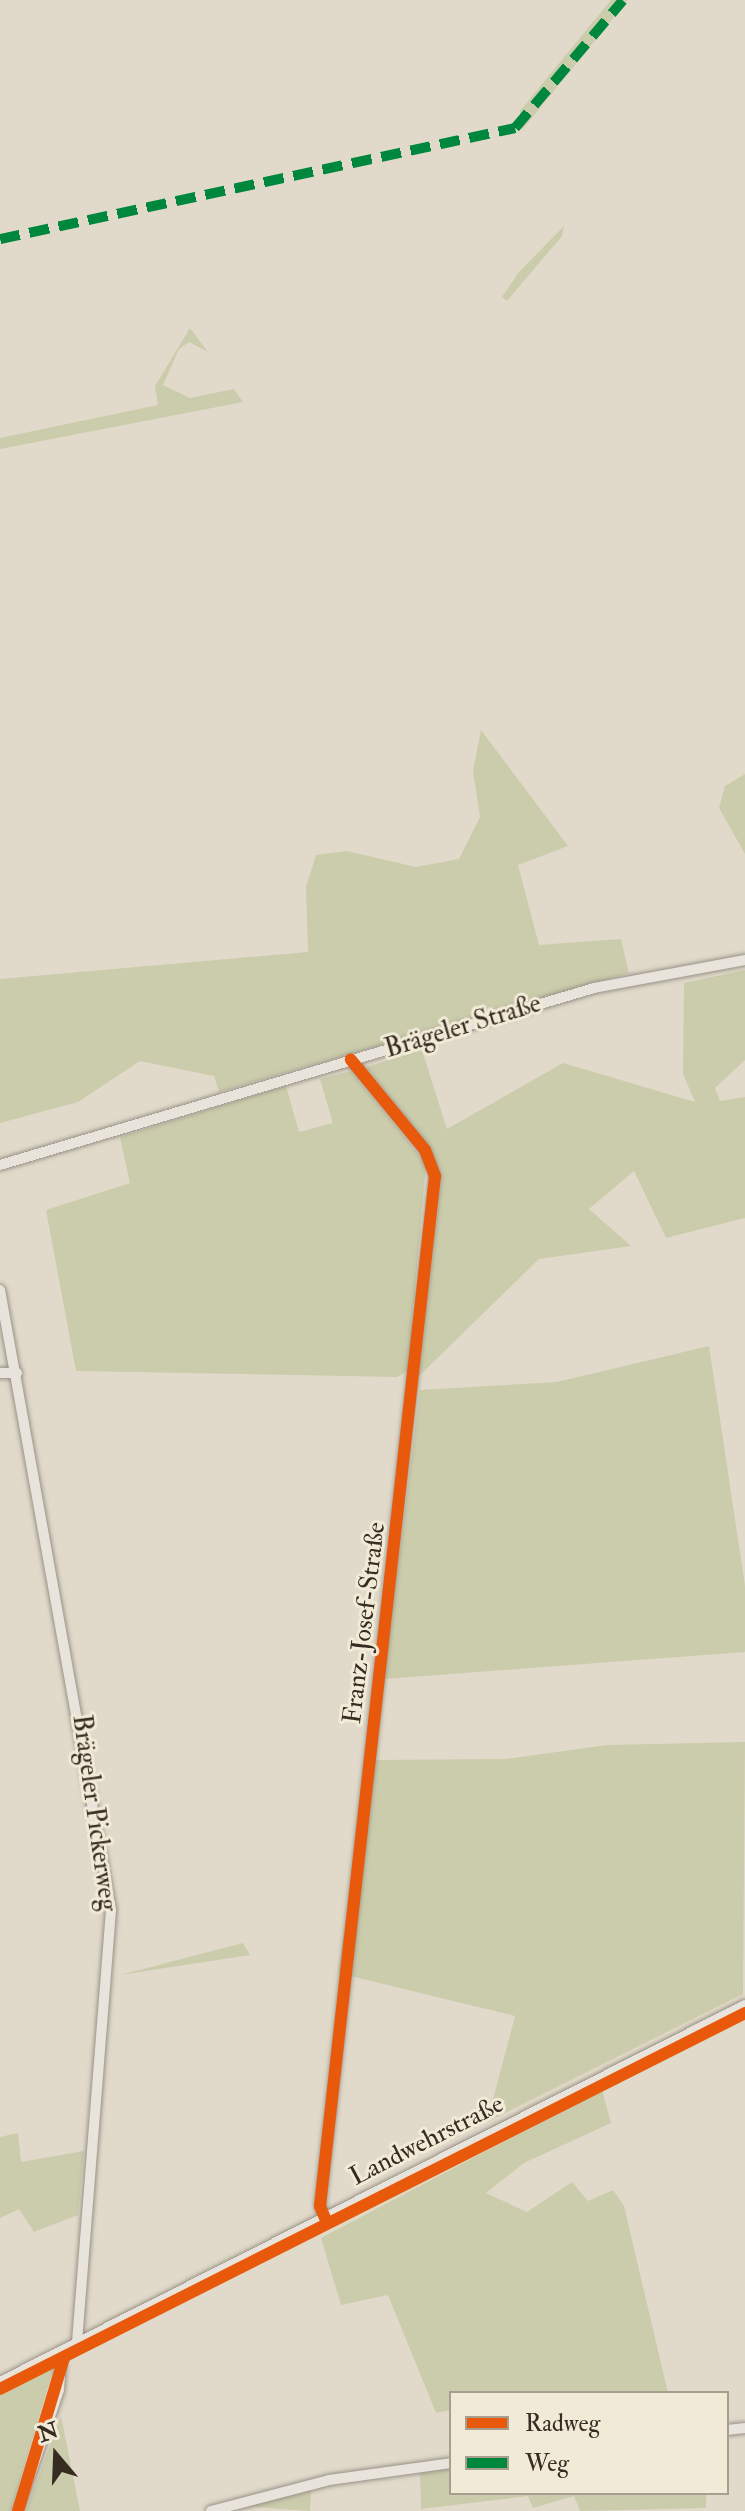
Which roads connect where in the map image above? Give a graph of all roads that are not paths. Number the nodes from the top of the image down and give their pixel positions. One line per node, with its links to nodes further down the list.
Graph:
1 (745, 960): 2 (street, Brägeler Straße)
2 (351, 1060): 3 (street, Brägeler Straße); 8 (street, Franz-Josef-Straße)
3 (0, 1165)
4 (0, 1290): 6 (street, Brägeler Pickerweg)
5 (0, 1373): 6 (street)
6 (17, 1373): 9 (street, Brägeler Pickerweg)
7 (745, 2005): 8 (street, Landwehrstraße)
8 (325, 2218): 9 (street, Landwehrstraße)
9 (77, 2343): 10 (street, Landwehrstraße)
10 (62, 2351): 11 (street, Landwehrstraße); 13 (street)
11 (0, 2382)
12 (449, 2463): 14 (street)
13 (18, 2511)
14 (211, 2511)

